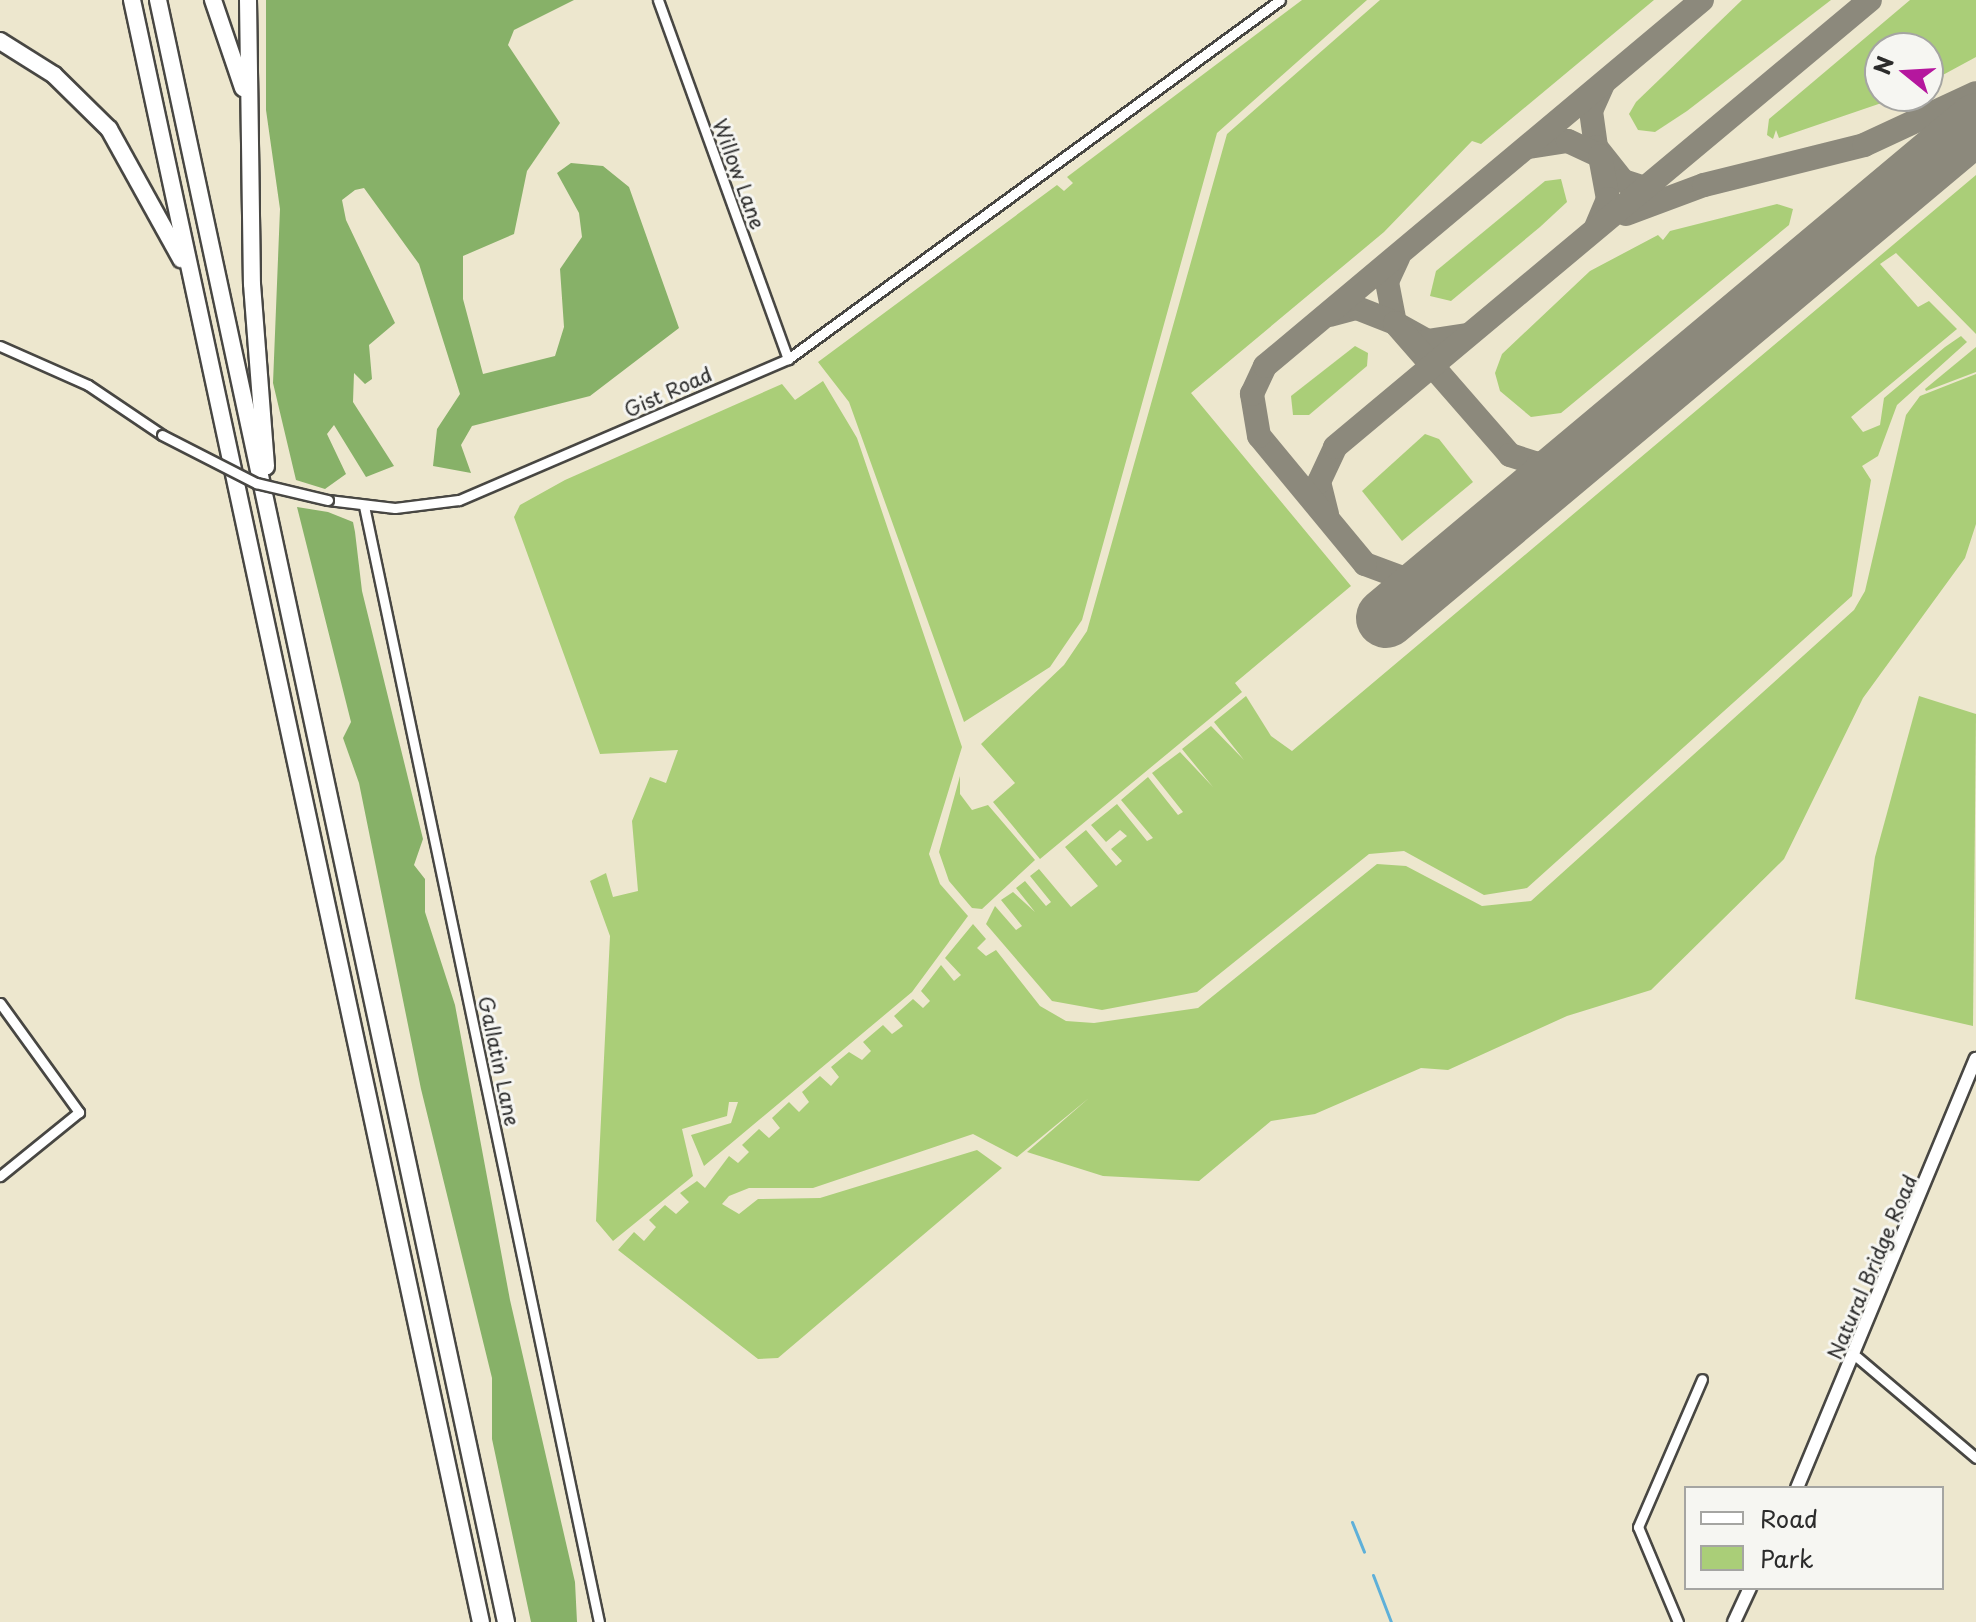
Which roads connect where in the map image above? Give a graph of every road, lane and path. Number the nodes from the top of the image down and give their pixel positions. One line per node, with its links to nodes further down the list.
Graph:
1 (132, 0): 9 (highway)
2 (158, 0): 13 (highway)
3 (213, 0): 8 (highway)
4 (248, 0): 8 (highway)
5 (658, 0): 11 (street, Willow Lane)
6 (1280, 0): 11 (street, Gist Road)
7 (0, 41): 9 (highway)
8 (249, 125): 13 (highway)
9 (193, 282): 22 (highway)
10 (0, 346): 12 (street, Gist Road, bridge)
11 (788, 359): 12 (street, Gist Road)
12 (364, 506): 24 (street, Gallatin Lane)
13 (270, 522): 23 (highway)
14 (0, 1003): 16 (street)
15 (1976, 1059): 17 (main road, Natural Bridge Road)
16 (0, 1176)
17 (1857, 1357): 19 (street); 20 (main road, Natural Bridge Road)
18 (1702, 1379): 25 (street)
19 (1976, 1458)
20 (1798, 1486)
21 (1749, 1590): 26 (main road)
22 (481, 1622)
23 (506, 1622)
24 (599, 1622)
25 (1678, 1622)
26 (1734, 1622)

